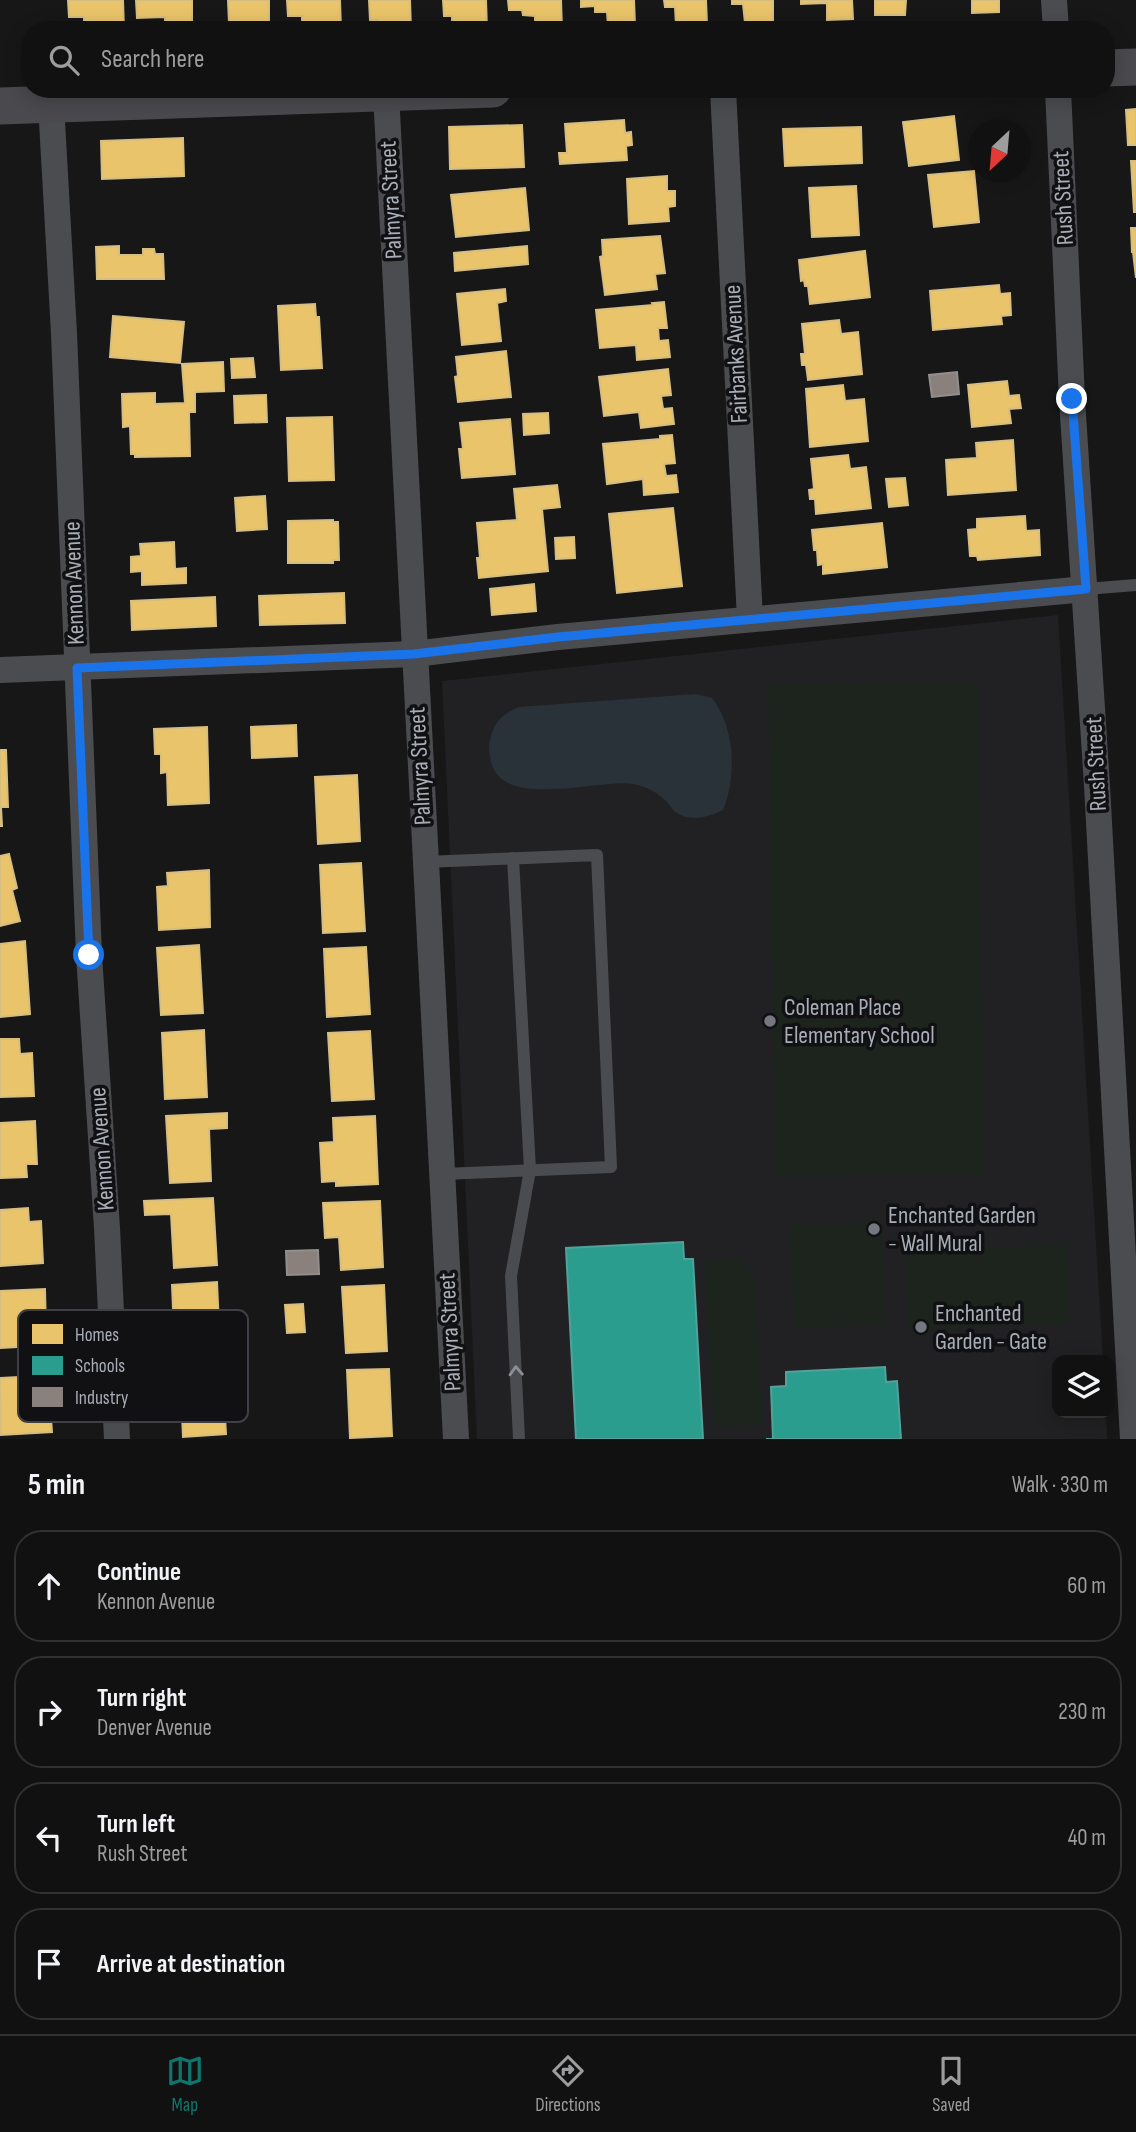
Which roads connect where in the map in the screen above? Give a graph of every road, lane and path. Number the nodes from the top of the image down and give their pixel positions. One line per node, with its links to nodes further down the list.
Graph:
1 (1054, 0): 2 (street)
2 (1055, 21)
3 (1136, 67): 4 (street)
4 (1115, 68)
5 (234, 98): 9 (street)
6 (386, 98): 14 (street, Palmyra Street)
7 (723, 98): 13 (street, Fairbanks Avenue)
8 (1058, 98): 12 (street, Rush Street)
9 (51, 104): 10 (street); 15 (street, Kennon Avenue)
10 (0, 106)
11 (1136, 585): 12 (lane)
12 (1086, 589): 13 (street); 24 (street, Rush Street)
13 (750, 619): 14 (street)
14 (414, 654): 15 (street); 18 (street, Palmyra Street)
15 (77, 668): 16 (street); 21 (street, Kennon Avenue)
16 (0, 670)
17 (513, 858): 18 (lane); 19 (lane); 19 (lane)
18 (425, 862): 20 (street, Palmyra Street)
19 (530, 1170): 20 (lane); 23 (lane, one-way to 19)
20 (441, 1174): 22 (street, Palmyra Street)
21 (111, 1310)
22 (456, 1439)
23 (519, 1439)
24 (1133, 1439)

